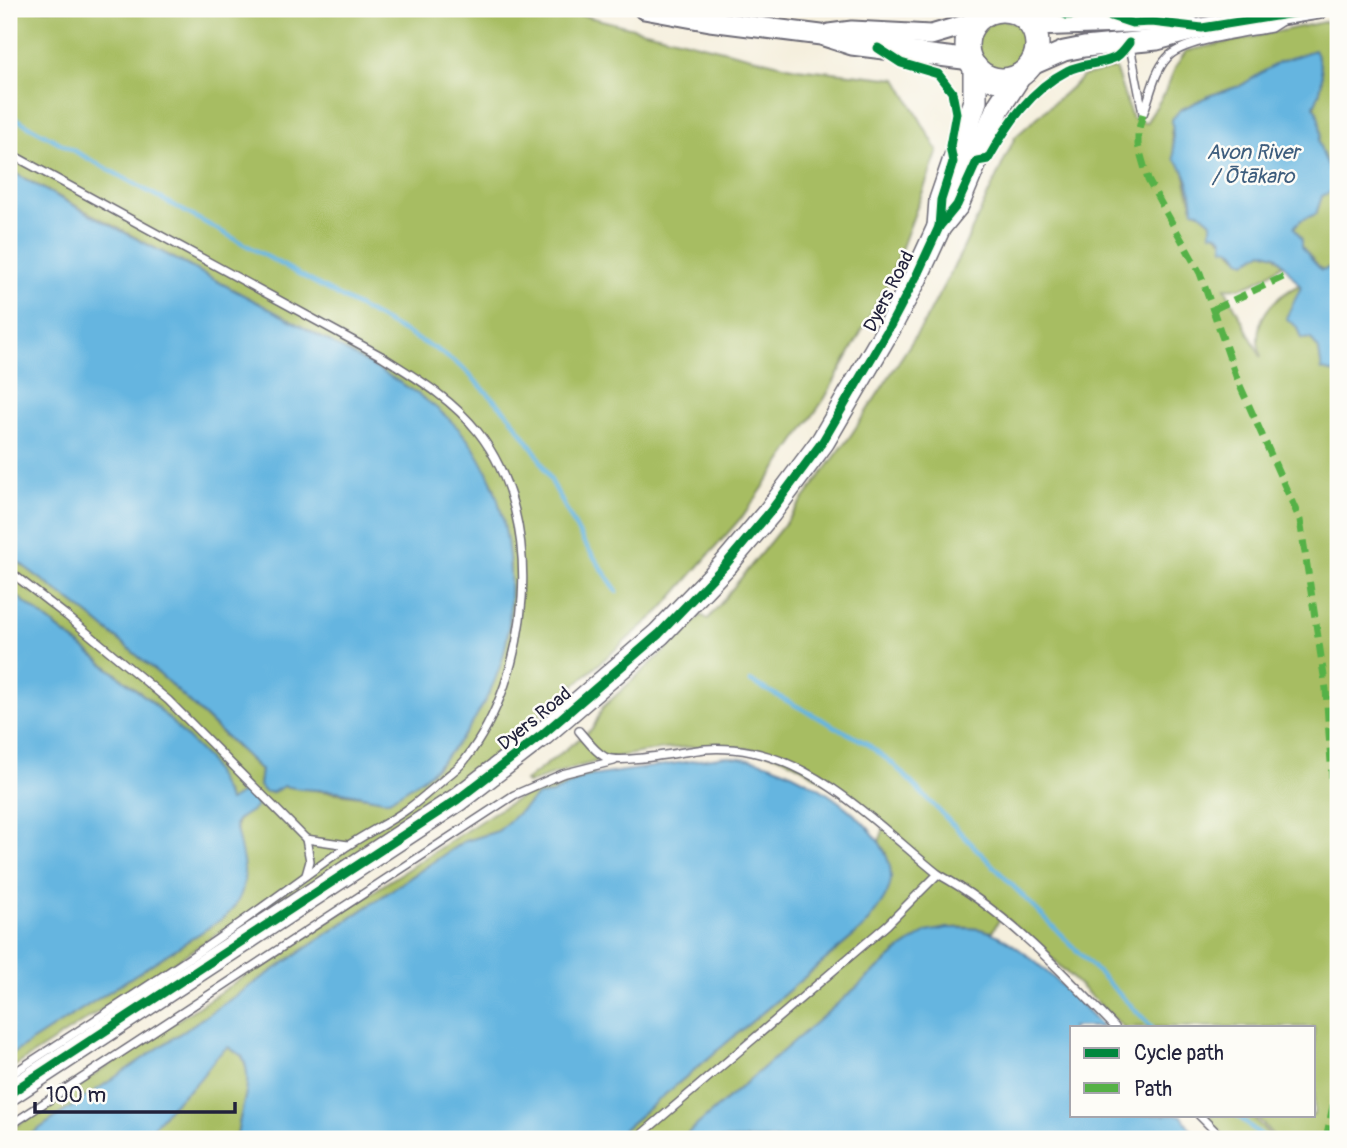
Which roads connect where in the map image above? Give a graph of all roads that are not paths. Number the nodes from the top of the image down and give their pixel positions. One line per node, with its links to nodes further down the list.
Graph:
1 (644, 9): 7 (main road)
2 (1318, 9): 3 (main road)
3 (1294, 13): 6 (main road); 8 (lane)
4 (980, 16): 5 (highway); 7 (main road); 9 (highway)
5 (1031, 20): 6 (main road); 10 (highway)
6 (1202, 28): 8 (main road)
7 (821, 35): 9 (main road)
8 (1129, 43): 10 (main road)
9 (973, 64): 10 (highway); 12 (highway, Dyers Road)
10 (1026, 71): 12 (highway, Dyers Road)
11 (9, 153): 17 (lane)
12 (939, 227): 22 (highway, Dyers Road)
13 (9, 571): 16 (lane)
14 (579, 730): 15 (lane)
15 (614, 761): 18 (lane); 24 (lane)
16 (306, 839): 17 (lane); 19 (lane)
17 (349, 845): 19 (lane)
18 (938, 874): 20 (lane); 25 (lane)
19 (306, 876): 21 (lane)
20 (1114, 1026)
21 (9, 1076)
22 (9, 1094)
23 (1200, 1116): 26 (lane)
24 (9, 1126)
25 (636, 1139)
26 (1223, 1139)

